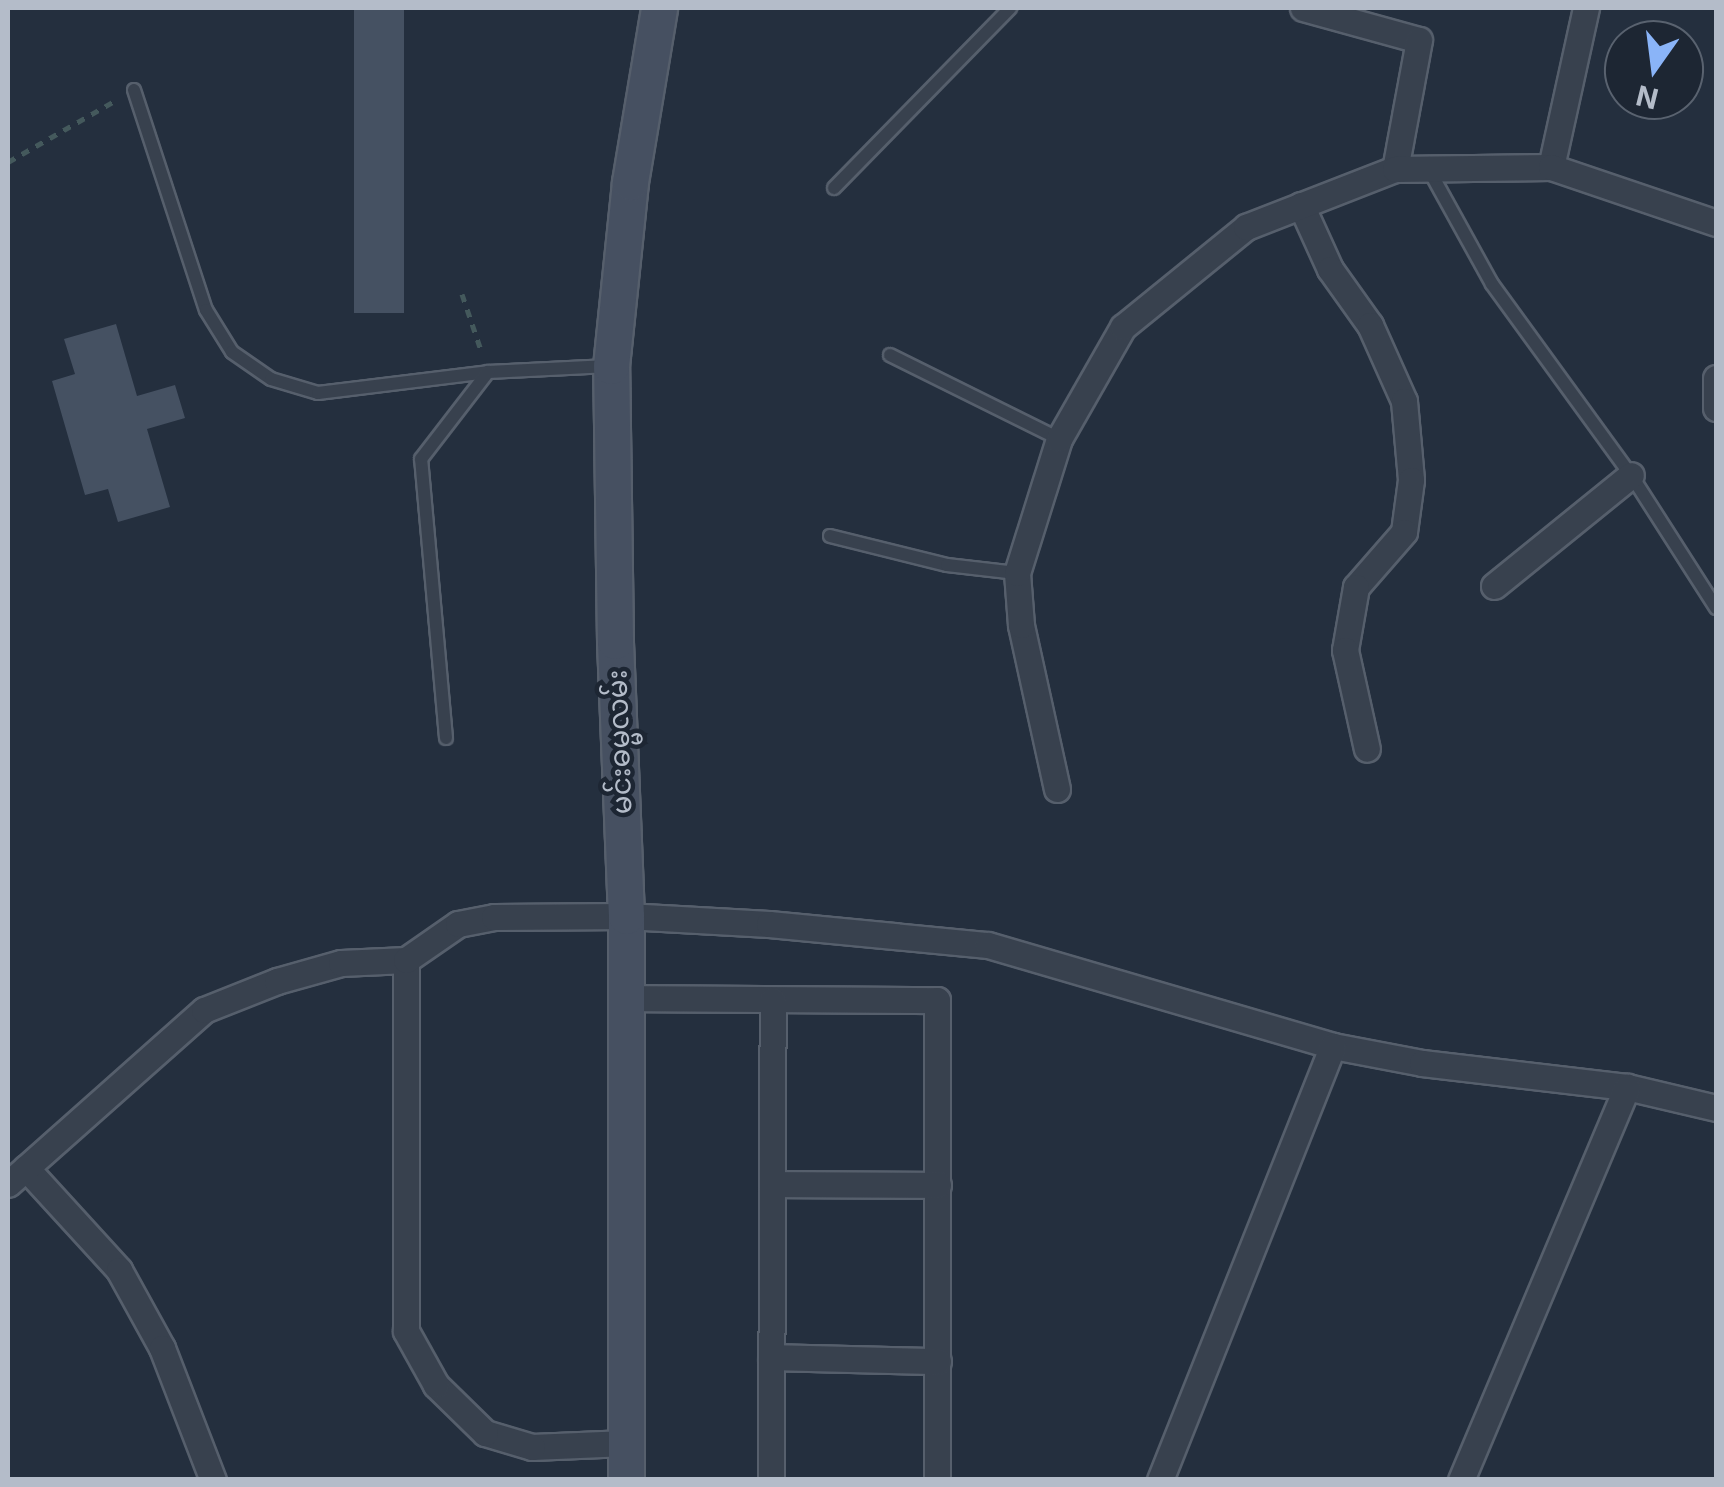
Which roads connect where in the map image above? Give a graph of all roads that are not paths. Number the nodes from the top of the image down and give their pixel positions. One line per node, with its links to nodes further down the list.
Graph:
1 (659, 8): 13 (main road, မင်းဓမ္မလမ်း)
2 (1010, 8): 9 (lane)
3 (1303, 8): 8 (street)
4 (1586, 8): 7 (street)
5 (134, 90): 14 (lane)
6 (1428, 168): 7 (street); 8 (street); 18 (lane)
7 (1551, 168): 11 (street)
8 (1394, 169): 10 (street)
9 (834, 188)
10 (1302, 205): 17 (street); 24 (street)
11 (1716, 224)
12 (890, 354): 17 (lane)
13 (611, 366): 14 (lane); 26 (main road, မင်းဓမ္မလမ်း)
14 (488, 372): 23 (lane)
15 (1716, 378): 16 (street)
16 (1716, 408)
17 (1059, 439): 20 (street)
18 (1631, 474): 21 (street); 22 (lane)
19 (830, 536): 20 (lane)
20 (1018, 573): 25 (street)
21 (1494, 586)
22 (1716, 608)
23 (446, 738)
24 (1367, 749)
25 (1057, 789)
26 (626, 916): 27 (street); 28 (main road, မင်းဓမ္မလမ်း); 30 (street)
27 (406, 960): 33 (street); 38 (street)
28 (626, 998): 29 (street); 38 (main road, မင်းဓမ္မလမ်း)
29 (773, 1000): 34 (street); 35 (street)
30 (1332, 1046): 31 (street); 43 (street)
31 (1626, 1086): 32 (street); 44 (street)
32 (1716, 1108)
33 (17, 1176): 39 (street)
34 (772, 1184): 35 (street); 36 (street)
35 (938, 1185): 37 (street)
36 (771, 1357): 37 (street); 41 (street)
37 (938, 1360): 42 (street)
38 (626, 1444): 40 (main road, မင်းဓမ္မလမ်း)
39 (213, 1480)
40 (626, 1480)
41 (771, 1480)
42 (938, 1480)
43 (1160, 1480)
44 (1461, 1480)

